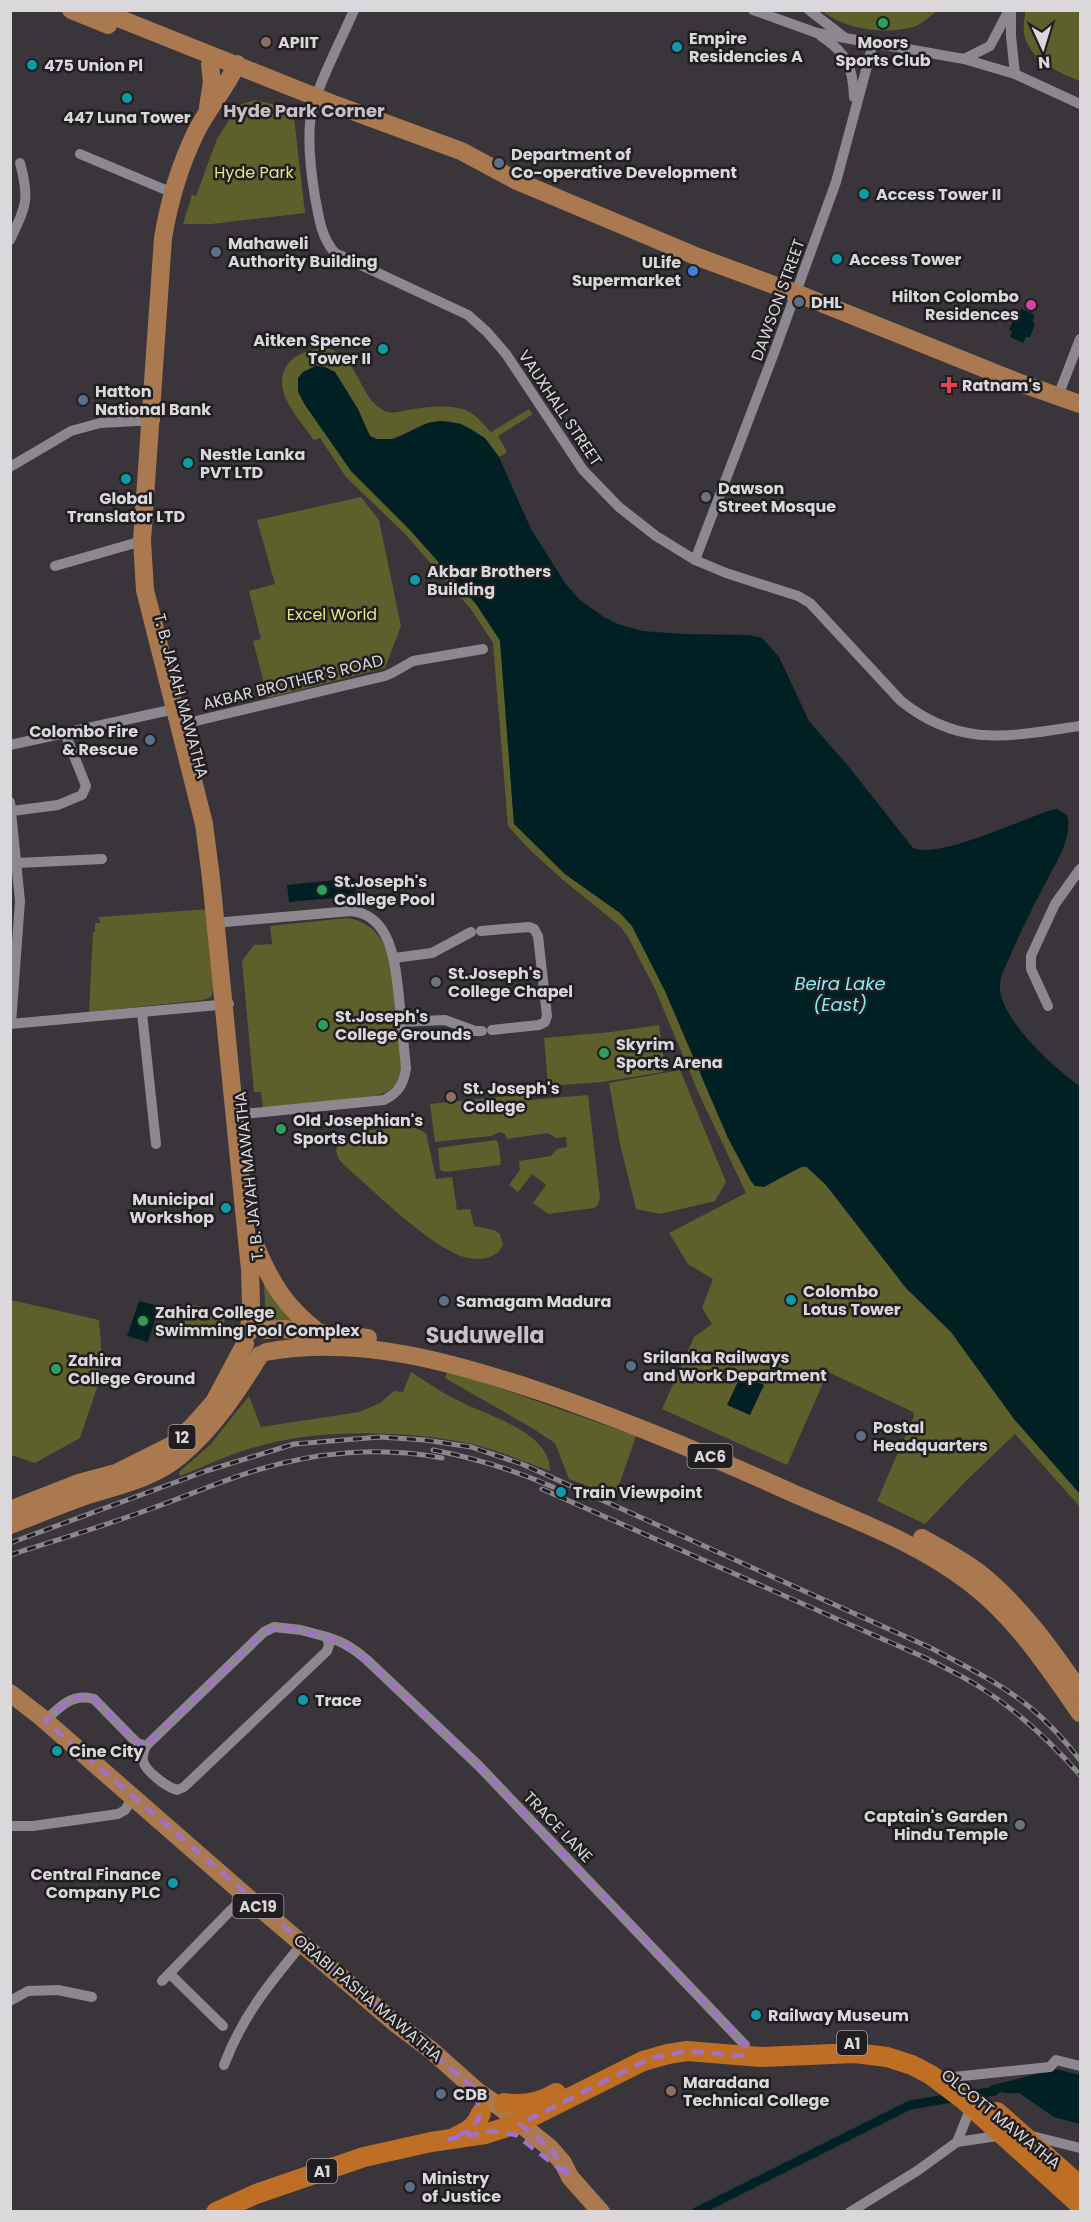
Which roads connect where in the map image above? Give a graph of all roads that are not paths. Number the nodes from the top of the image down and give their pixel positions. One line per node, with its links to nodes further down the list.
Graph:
1 (71, 10): 11 (main road)
2 (98, 10): 12 (main road)
3 (354, 10): 14 (street)
4 (753, 10): 7 (street)
5 (810, 10): 8 (street)
6 (1010, 10): 10 (street); 13 (street)
7 (817, 33): 8 (street); 16 (street)
8 (847, 39): 9 (street)
9 (873, 44): 10 (street); 16 (street, DAWSON STREET)
10 (964, 59): 13 (street)
11 (210, 65): 12 (main road); 17 (main road)
12 (240, 71): 14 (main road); 17 (main road); 26 (main road, T. B. JAYAH MAWATHA)
13 (1015, 74): 15 (street)
14 (315, 102): 22 (main road); 29 (street, VAUXHALL STREET)
15 (1080, 104)
16 (854, 110): 22 (street, DAWSON STREET)
17 (206, 114): 20 (main road, T. B. JAYAH MAWATHA)
18 (80, 154): 20 (street)
19 (20, 163): 21 (street)
20 (173, 193): 26 (main road, T. B. JAYAH MAWATHA)
21 (10, 240)
22 (796, 295): 24 (main road); 29 (street, DAWSON STREET)
23 (1080, 339): 24 (street)
24 (1058, 396): 25 (main road)
25 (1080, 404)
26 (154, 420): 27 (street); 28 (main road, T. B. JAYAH MAWATHA); 32 (main road, T. B. JAYAH MAWATHA)
27 (10, 467)
28 (142, 541): 30 (street); 32 (main road, T. B. JAYAH MAWATHA)
29 (695, 560): 33 (street, VAUXHALL STREET)
30 (55, 566)
31 (483, 649): 32 (street, AKBAR BROTHER'S ROAD)
32 (181, 716): 34 (street, AKBAR BROTHER'S ROAD); 41 (main road, T. B. JAYAH MAWATHA); 43 (main road, T. B. JAYAH MAWATHA)
33 (1080, 726)
34 (65, 733): 35 (street, AKBAR BROTHER'S ROAD); 36 (street)
35 (10, 745)
36 (11, 807): 37 (street)
37 (13, 842): 39 (street)
38 (102, 860): 39 (street)
39 (17, 863): 47 (street)
40 (1079, 876): 44 (street)
41 (225, 922): 42 (street); 43 (main road, T. B. JAYAH MAWATHA)
42 (394, 957): 46 (street); 46 (street)
43 (228, 1004): 45 (street); 48 (main road, T. B. JAYAH MAWATHA); 52 (main road, T. B. JAYAH MAWATHA)
44 (1048, 1006)
45 (142, 1013): 47 (street); 49 (street)
46 (401, 1022): 48 (street)
47 (11, 1024)
48 (243, 1114): 50 (main road, T. B. JAYAH MAWATHA)
49 (156, 1144)
50 (256, 1247): 51 (main road); 52 (main road, T. B. JAYAH MAWATHA)
51 (318, 1332): 52 (main road, AC6); 53 (main road, AC6)
52 (258, 1340): 53 (main road, AC6); 55 (main road, T. B. JAYAH MAWATHA)
53 (502, 1373): 54 (main road, AC6)
54 (650, 1425): 60 (main road, AC6); 62 (main road, AC6)
55 (151, 1465): 56 (main road, T. B. JAYAH MAWATHA / 12); 57 (main road, T. B. JAYAH MAWATHA)
56 (10, 1510)
57 (10, 1525)
58 (327, 1637): 64 (street, TRACE LANE); 64 (street); 72 (street, TRACE LANE)
59 (10, 1679): 63 (main road)
60 (1080, 1691)
61 (10, 1693): 63 (main road)
62 (1080, 1713)
63 (43, 1719): 64 (street); 65 (main road, ORABI PASHA MAWATHA / AC19)
64 (141, 1744)
65 (133, 1797): 66 (street); 67 (main road, ORABI PASHA MAWATHA / AC19)
66 (10, 1826)
67 (246, 1896): 68 (main road, ORABI PASHA MAWATHA / AC19); 71 (street)
68 (303, 1943): 73 (street); 76 (main road, ORABI PASHA MAWATHA / AC19)
69 (92, 1997): 70 (street)
70 (10, 2001)
71 (223, 2026)
72 (744, 2051): 75 (highway, OLCOTT MAWATHA / A1); 78 (highway, OLCOTT MAWATHA / A1); 80 (highway, OLCOTT MAWATHA / A1)
73 (224, 2064)
74 (1080, 2066): 75 (street)
75 (946, 2079): 77 (highway, OLCOTT MAWATHA / A1)
76 (477, 2091): 78 (main road, ORABI PASHA MAWATHA / AC19); 79 (main road); 80 (main road, ORABI PASHA MAWATHA / AC19)
77 (972, 2102): 82 (highway, OLCOTT MAWATHA / A1); 84 (street)
78 (504, 2103)
79 (481, 2113): 83 (highway, A1)
80 (526, 2120): 81 (highway, A1); 86 (main road)
81 (494, 2131): 83 (highway, A1); 86 (main road)
82 (1012, 2134): 84 (street); 85 (street); 87 (highway, OLCOTT MAWATHA / A1); 88 (highway, OLCOTT MAWATHA / A1)
83 (449, 2139): 89 (highway, A1)
84 (957, 2142): 91 (street)
85 (1080, 2148)
86 (570, 2177): 90 (main road)
87 (1080, 2186)
88 (1080, 2205)
89 (216, 2211)
90 (601, 2211)
91 (850, 2211)

